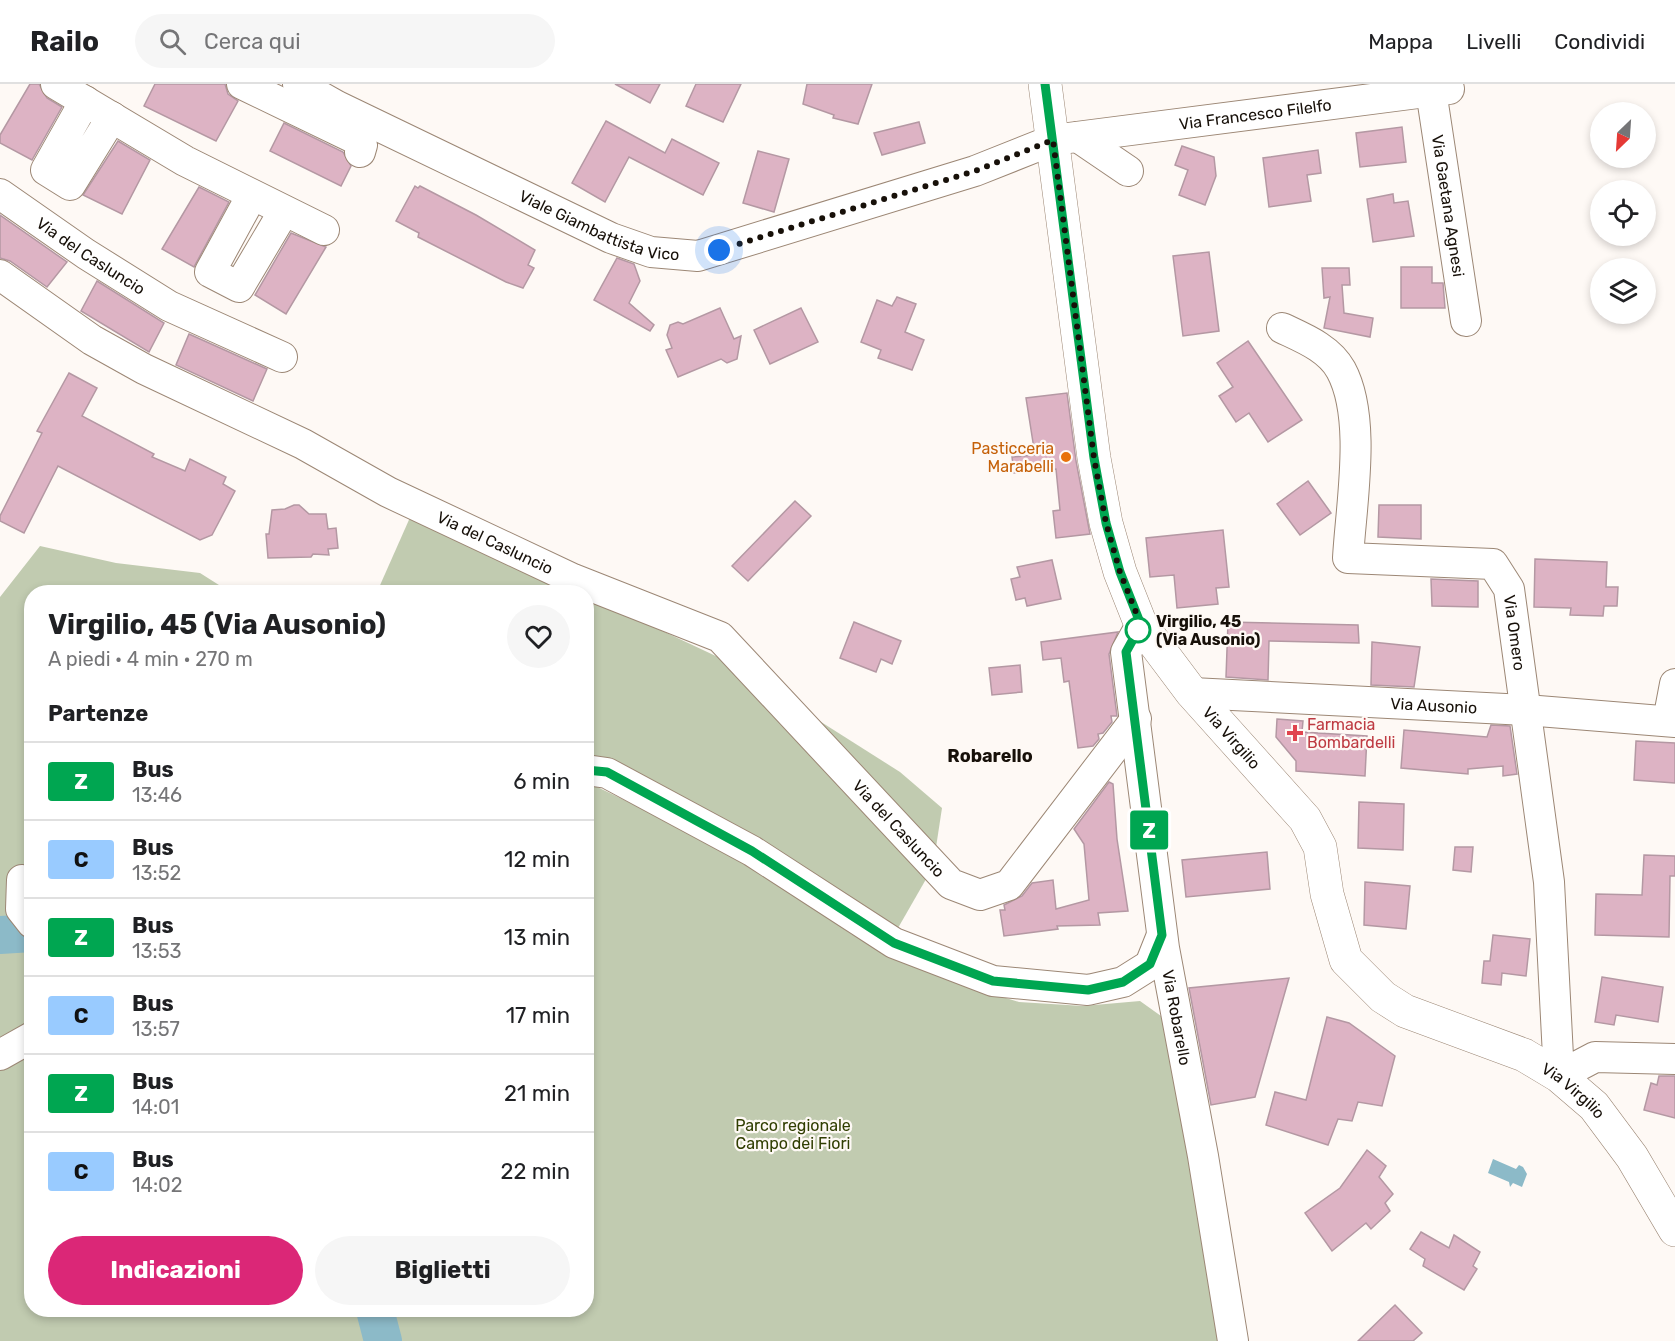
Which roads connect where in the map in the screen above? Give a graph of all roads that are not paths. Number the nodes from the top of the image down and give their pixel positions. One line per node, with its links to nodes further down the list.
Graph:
1 (56, 84): 7 (street)
2 (298, 84): 10 (street, Viale Giambattista Vico)
3 (1045, 84): 10 (main road, Via Virgilio)
4 (1437, 88): 6 (street, Via Francesco Filelfo); 21 (street, Via Gaetana Agnesi)
5 (262, 92): 12 (street)
6 (1288, 96): 10 (street, Via Francesco Filelfo)
7 (85, 101): 8 (street); 9 (street)
8 (112, 117): 11 (street); 15 (street)
9 (65, 136): 11 (street); 11 (street)
10 (1065, 138): 13 (street); 26 (main road, Via Virgilio)
11 (91, 151)
12 (360, 152)
13 (1128, 171)
14 (0, 194): 23 (street, Via del Casluncio)
15 (252, 195): 16 (street); 18 (street)
16 (284, 211): 17 (street); 19 (street)
17 (324, 230)
18 (231, 233): 19 (street); 19 (street)
19 (261, 250)
20 (0, 275): 24 (street, Via del Casluncio)
21 (1466, 321)
22 (1282, 328): 29 (street, Via Omero)
23 (282, 357)
24 (590, 585)
25 (594, 587): 30 (street, Via del Casluncio)
26 (1141, 625): 28 (main road, Via Virgilio); 30 (street, Via Robarello)
27 (1675, 684): 31 (street)
28 (1192, 693): 29 (street, Via Ausonio); 37 (main road, Via Virgilio)
29 (1526, 710): 31 (street, Via Ausonio); 37 (street, Via Omero)
30 (1136, 719): 33 (street, Via Robarello)
31 (1672, 721)
32 (594, 771): 33 (street)
33 (1162, 935): 39 (street, Via Robarello)
34 (24, 1042): 35 (street)
35 (0, 1055)
36 (1675, 1059): 37 (street)
37 (1558, 1076): 38 (main road, Via Virgilio)
38 (1675, 1230)
39 (1233, 1341)

